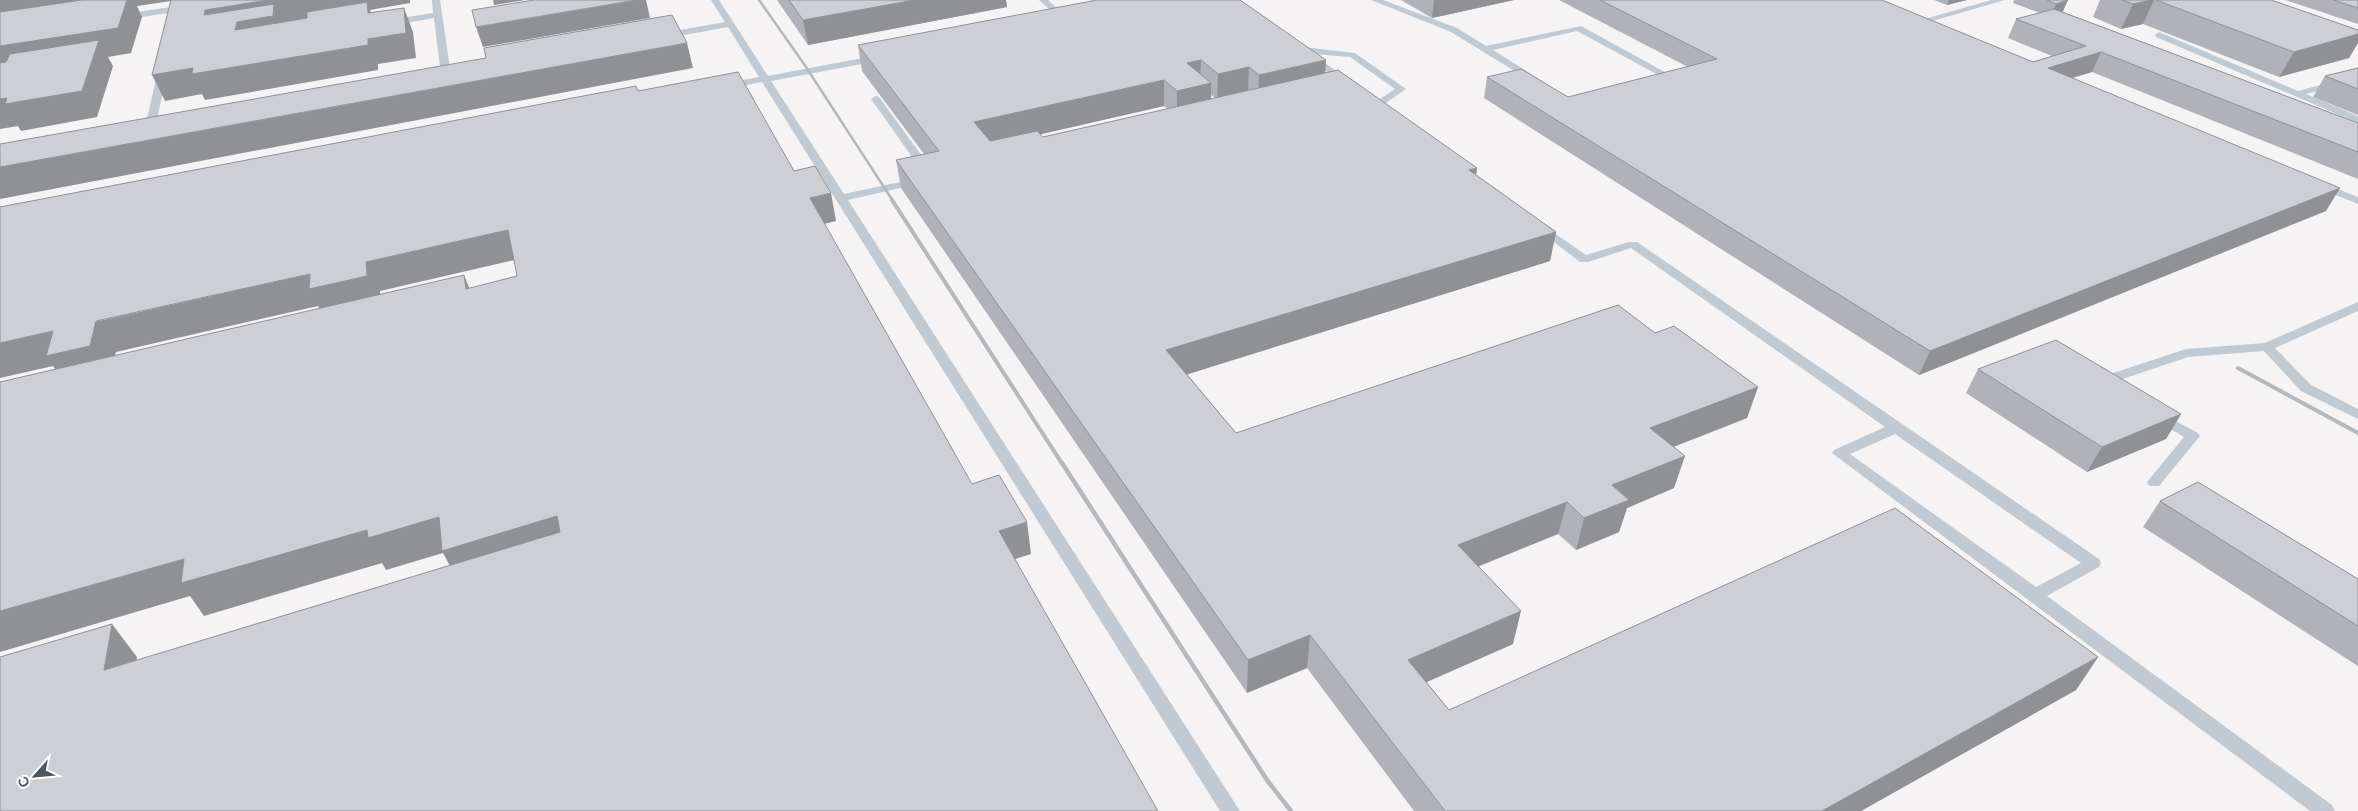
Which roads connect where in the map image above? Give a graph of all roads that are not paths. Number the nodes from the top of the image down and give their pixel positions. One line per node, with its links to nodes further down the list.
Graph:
1 (436, 0): 7 (lane)
2 (715, 0): 11 (lane)
3 (1043, 0): 9 (lane)
4 (1375, 0): 15 (lane)
5 (2001, 0): 12 (lane)
6 (197, 6): 8 (lane)
7 (438, 15): 10 (lane); 18 (lane)
8 (108, 19)
9 (1067, 21)
10 (379, 24)
11 (730, 24): 14 (lane); 20 (lane)
12 (1940, 28)
13 (2159, 35): 24 (lane)
14 (652, 38)
15 (1485, 49): 21 (lane); 22 (lane)
16 (884, 56): 20 (lane)
17 (165, 64): 28 (lane)
18 (446, 75)
19 (2358, 78): 24 (lane)
20 (765, 79): 23 (lane); 30 (lane)
21 (1680, 82)
22 (1540, 83)
23 (716, 88)
24 (2296, 94): 27 (lane)
25 (876, 99): 30 (lane)
26 (1381, 108): 26 (lane)
27 (2358, 120)
28 (150, 128)
29 (2312, 182): 31 (lane)
30 (841, 198): 41 (lane)
31 (2358, 201)
32 (1528, 218): 38 (lane)
33 (2358, 306): 34 (lane)
34 (2267, 348): 35 (lane); 37 (lane)
35 (2117, 392)
36 (2150, 412): 39 (lane)
37 (2358, 416)
38 (1896, 428): 40 (lane); 40 (lane)
39 (2154, 482)
40 (2036, 595): 42 (lane)
41 (1230, 811)
42 (2325, 811)

